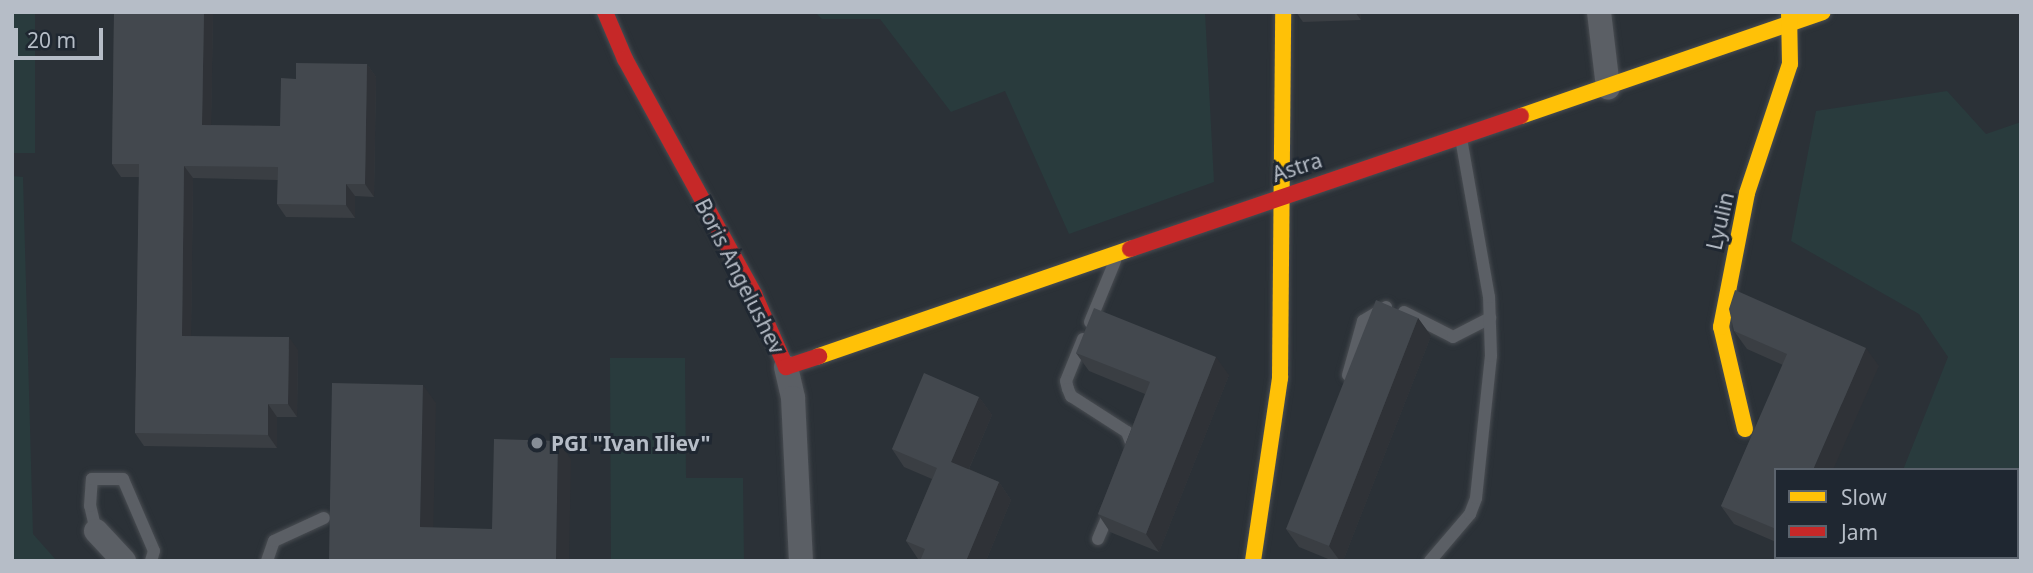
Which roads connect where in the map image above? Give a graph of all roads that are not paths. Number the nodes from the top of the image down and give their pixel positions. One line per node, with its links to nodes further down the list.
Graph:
1 (605, 12): 11 (street, Boris Angelushev)
2 (1283, 12): 8 (street)
3 (1599, 12): 6 (street)
4 (1823, 12): 5 (street, Astra)
5 (1787, 19): 6 (street, Astra); 13 (street, Lyulin)
6 (1608, 87): 7 (street, Astra)
7 (1460, 134): 8 (street, Astra); 10 (lane)
8 (1284, 193): 9 (street, Astra); 23 (street)
9 (1119, 251): 11 (street, Astra); 14 (lane)
10 (1490, 318): 12 (lane); 24 (lane)
11 (786, 367): 22 (street, Boris Angelushev)
12 (1348, 375)
13 (1745, 429)
14 (1129, 466)
15 (1114, 501): 18 (lane)
16 (324, 517): 21 (lane)
17 (96, 531): 19 (street); 20 (lane)
18 (1098, 539)
19 (124, 561)
20 (151, 561)
21 (267, 561)
22 (801, 561)
23 (1253, 561)
24 (1430, 561)

